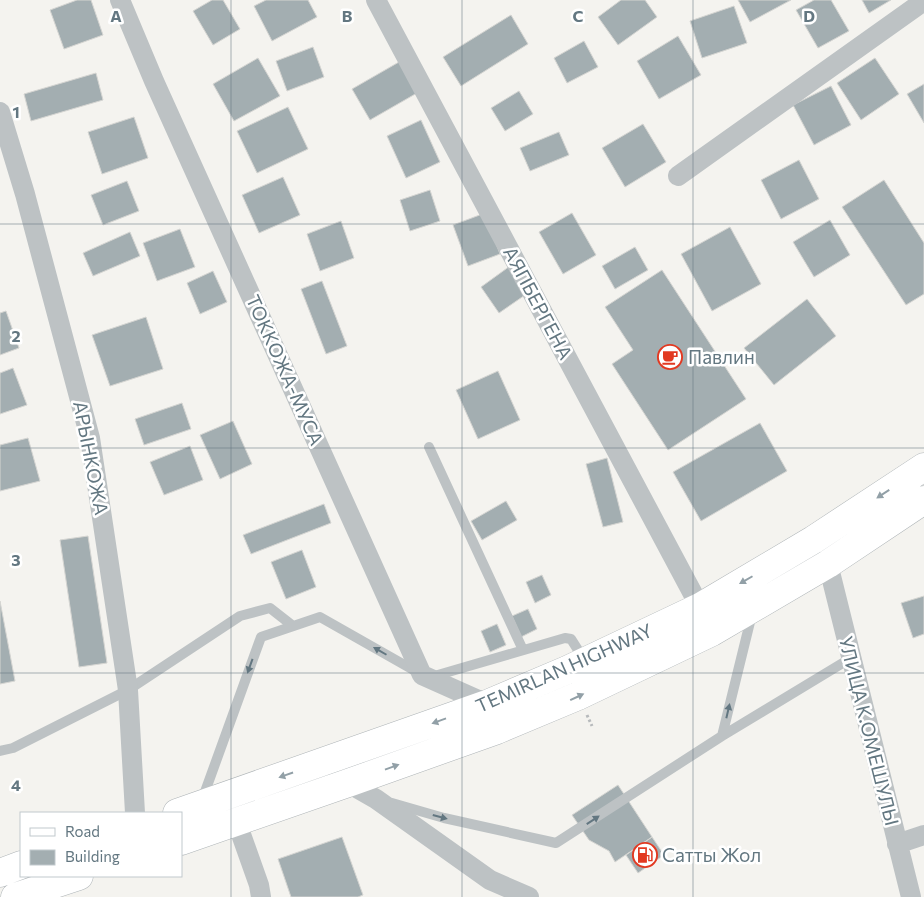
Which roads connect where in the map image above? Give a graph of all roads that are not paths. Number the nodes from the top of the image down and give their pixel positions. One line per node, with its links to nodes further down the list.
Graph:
1 (120, 0): 16 (street, ТОККОЖА-МУСА)
2 (376, 0): 10 (street, АЯПБЕРГЕНА)
3 (924, 1): 5 (street)
4 (0, 112): 18 (street, АРЫНКОЖА)
5 (678, 176)
6 (429, 447): 13 (lane)
7 (924, 467): 10 (main road, TEMIRLAN HIGHWAY, one-way to 10)
8 (924, 500): 9 (main road, TEMIRLAN HIGHWAY)
9 (828, 564): 11 (main road, TEMIRLAN HIGHWAY); 14 (street, УЛИЦА К.ОМЕШУЛЫ)
10 (700, 606): 15 (main road, TEMIRLAN HIGHWAY)
11 (753, 608): 20 (main road, TEMIRLAN HIGHWAY, one-way to 11); 21 (lane, one-way to 11)
12 (293, 626): 16 (lane, one-way to 12); 18 (lane); 25 (lane, one-way to 25)
13 (524, 650): 15 (lane); 16 (lane)
14 (851, 658): 21 (lane); 30 (street, УЛИЦА К.ОМЕШУЛЫ)
15 (585, 662): 17 (main road, TEMIRLAN HIGHWAY)
16 (425, 676): 19 (street)
17 (533, 684): 19 (main road, TEMIRLAN HIGHWAY); 20 (main road)
18 (128, 690): 22 (lane); 26 (street, АРЫНКОЖА)
19 (486, 704): 25 (main road, TEMIRLAN HIGHWAY, one-way to 25)
20 (544, 712): 23 (main road, TEMIRLAN HIGHWAY, one-way to 20)
21 (722, 736): 24 (lane, one-way to 21)
22 (0, 751)
23 (348, 784): 24 (street); 27 (main road, TEMIRLAN HIGHWAY)
24 (376, 799): 36 (street)
25 (188, 809)
26 (135, 812)
27 (237, 823): 29 (main road, TEMIRLAN HIGHWAY); 35 (street)
28 (924, 835): 30 (street)
29 (182, 841)
30 (897, 844): 37 (street, УЛИЦА К.ОМЕШУЛЫ)
31 (20, 865): 32 (main road)
32 (0, 872)
33 (76, 877): 34 (main road)
34 (15, 897)
35 (261, 897)
36 (529, 897)
37 (911, 897)

